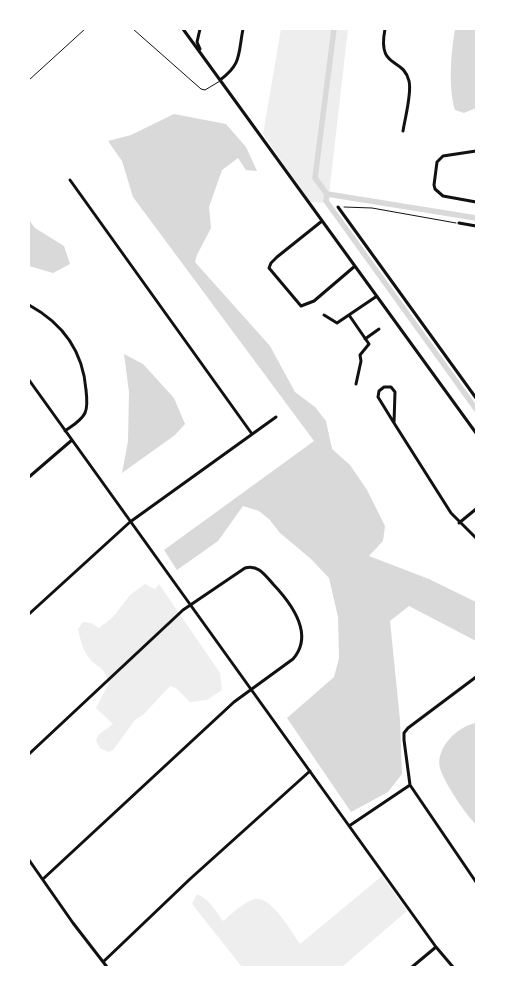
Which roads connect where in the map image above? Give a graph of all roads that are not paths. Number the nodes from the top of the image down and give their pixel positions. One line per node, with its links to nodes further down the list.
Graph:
1 (85, 29): 8 (lane)
2 (133, 29): 9 (lane)
3 (183, 29): 7 (street)
4 (200, 29): 7 (street)
5 (242, 29): 9 (street)
6 (384, 29): 10 (street)
7 (200, 52): 9 (street)
8 (29, 80)
9 (220, 80): 15 (street)
10 (403, 131)
11 (476, 151): 13 (street)
12 (70, 180): 32 (street)
13 (476, 202)
14 (338, 207): 27 (street)
15 (322, 221): 18 (street); 18 (street)
16 (459, 223): 17 (street)
17 (476, 226)
18 (355, 266): 19 (street)
19 (377, 296): 21 (street); 31 (street)
20 (29, 305): 30 (street)
21 (349, 314): 22 (street); 24 (street)
22 (324, 315)
23 (379, 329): 24 (street)
24 (365, 339): 26 (street)
25 (29, 380): 30 (street)
26 (356, 384)
27 (476, 398)
28 (276, 417): 32 (street)
29 (394, 423): 29 (street); 37 (street)
30 (65, 431): 33 (street)
31 (476, 433)
32 (252, 434): 36 (street)
33 (72, 440): 34 (street); 36 (street)
34 (29, 477)
35 (476, 509): 37 (street)
36 (130, 522): 39 (street); 40 (street)
37 (459, 523): 38 (street)
38 (476, 538)
39 (190, 605): 42 (street); 42 (street); 43 (street)
40 (29, 614)
41 (476, 677): 45 (street)
42 (251, 689): 44 (street); 48 (street)
43 (29, 754)
44 (310, 771): 46 (street); 51 (street)
45 (410, 785): 46 (street); 49 (street)
46 (349, 826): 50 (street)
47 (29, 860): 48 (street)
48 (43, 879): 51 (street)
49 (476, 882)
50 (436, 947): 53 (street); 54 (street)
51 (103, 962): 52 (street)
52 (107, 967)
53 (412, 967)
54 (453, 967)

